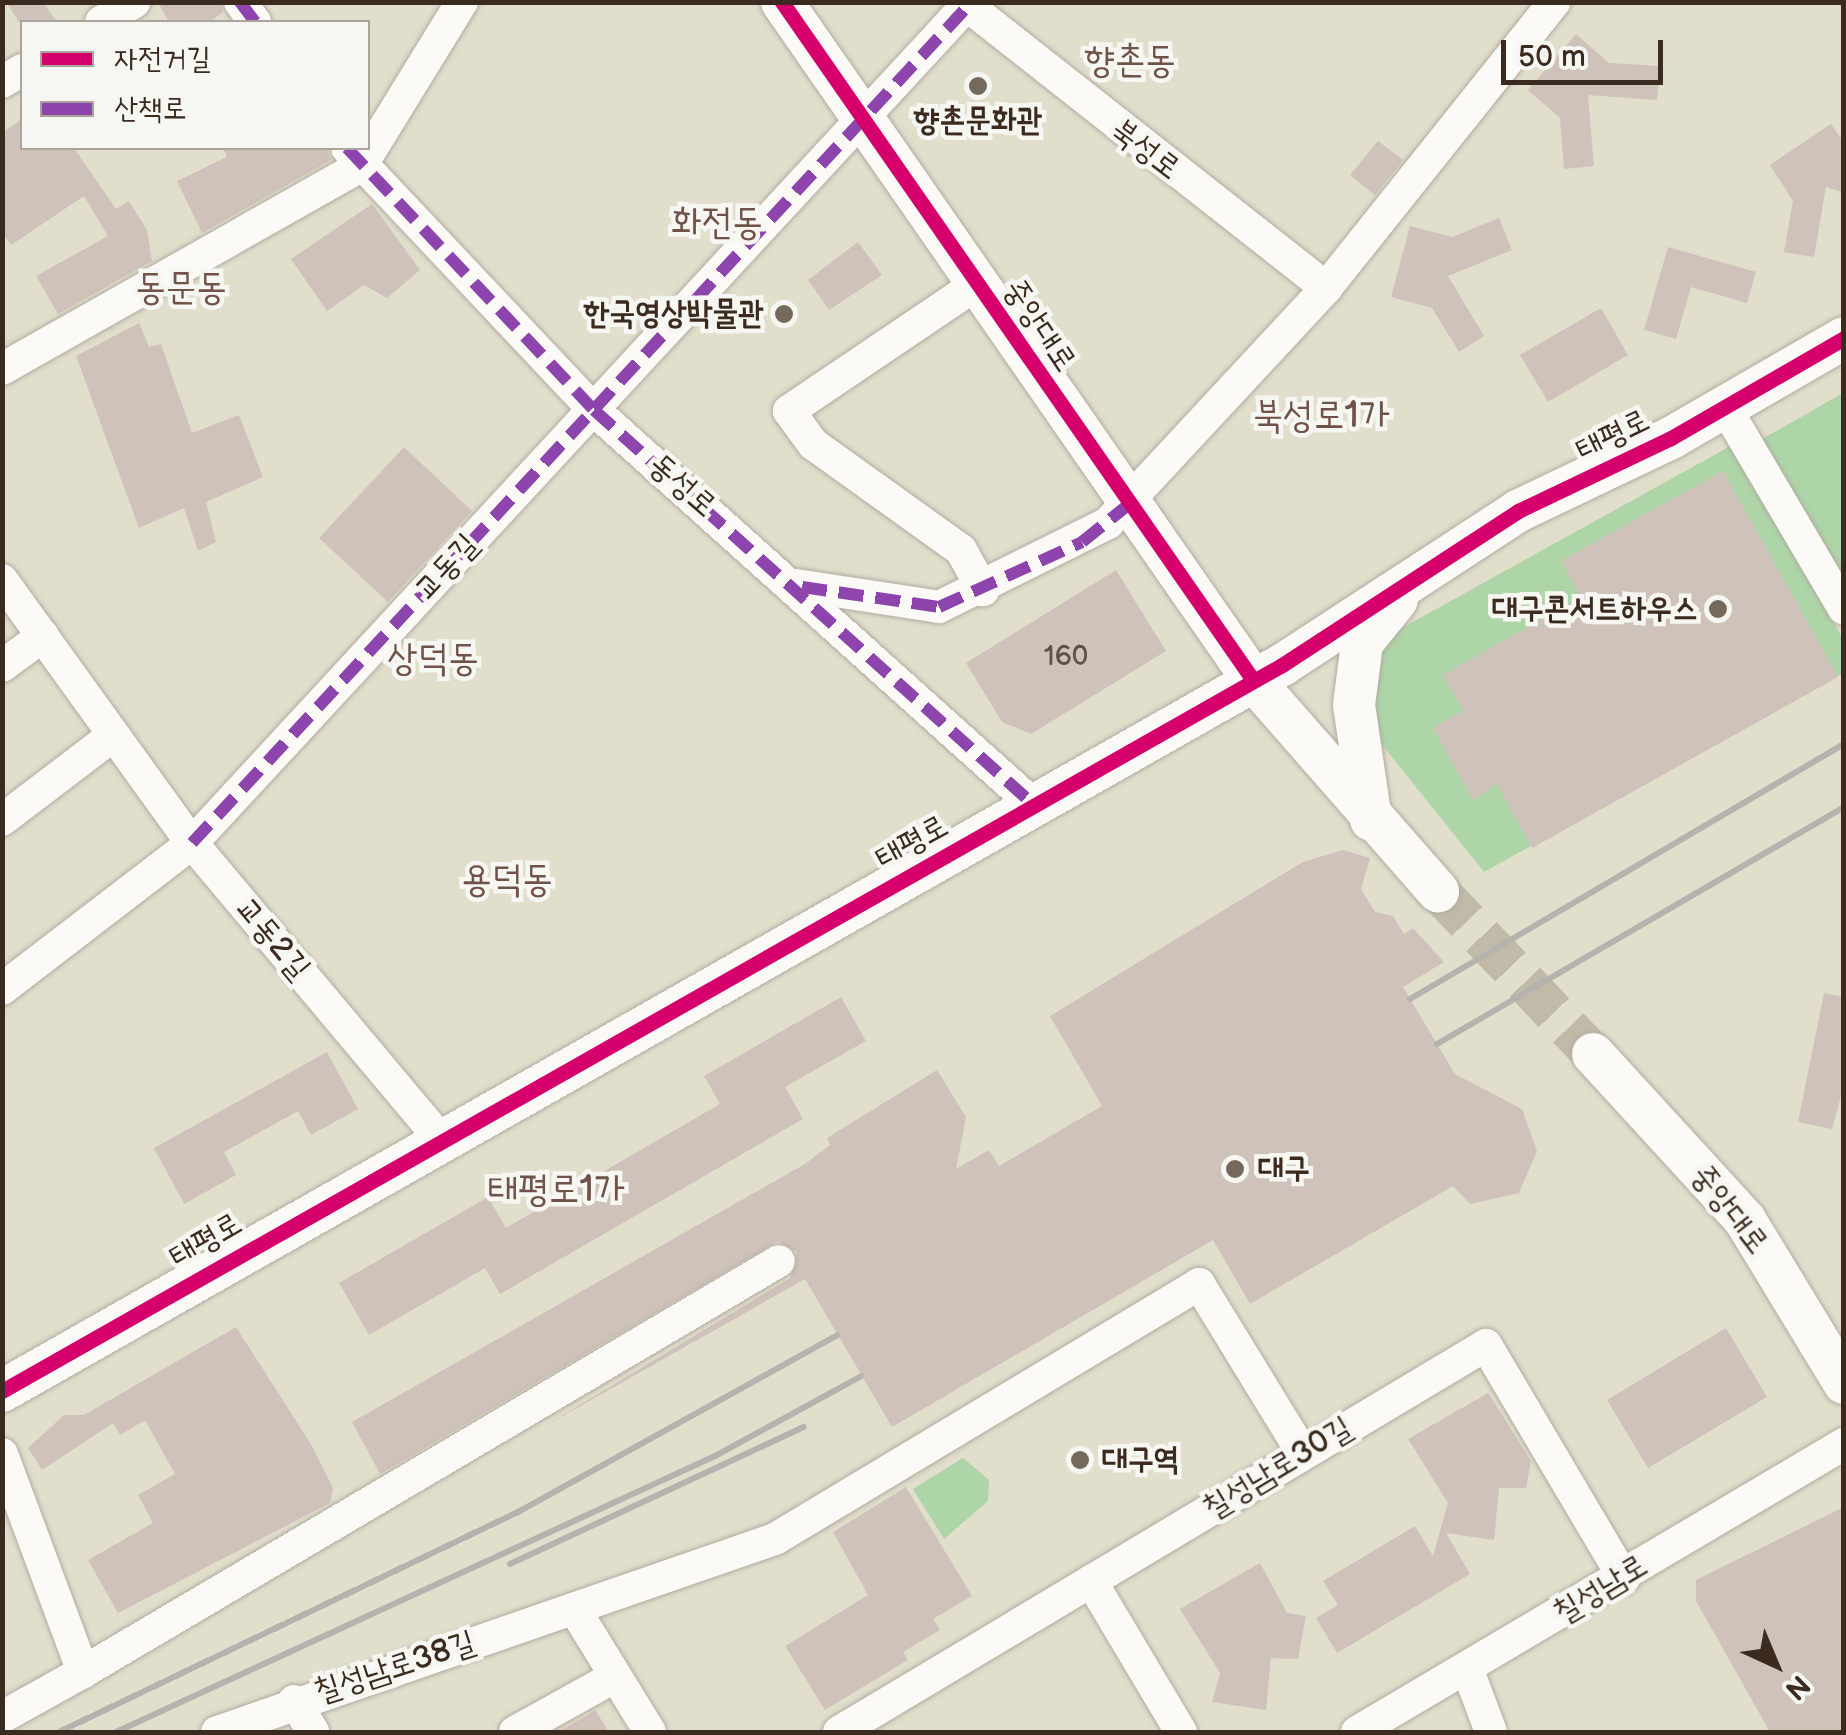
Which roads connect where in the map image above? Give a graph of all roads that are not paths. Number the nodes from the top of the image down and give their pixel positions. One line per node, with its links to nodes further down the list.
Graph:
1 (134, 2): 6 (street)
2 (462, 2): 8 (street)
3 (782, 2): 7 (main road, 중앙대로)
4 (967, 4): 7 (street, 교동길); 11 (street, 북성로)
5 (1535, 9): 11 (street)
6 (104, 20)
7 (864, 118): 10 (main road, 중앙대로); 15 (street, 교동길)
8 (370, 134)
9 (354, 157): 13 (street); 15 (street, 동성로)
10 (977, 284): 16 (main road, 중앙대로); 20 (street)
11 (1326, 288): 16 (street)
12 (1844, 338): 14 (main road, 태평로)
13 (2, 370)
14 (1725, 407): 17 (main road, 태평로); 21 (street)
15 (594, 410): 19 (street, 동성로); 29 (street, 교동길)
16 (1128, 505): 20 (street); 24 (main road, 중앙대로)
17 (1418, 574): 24 (main road, 태평로); 28 (main road)
18 (2, 580): 22 (street, 교동2길)
19 (796, 585): 20 (street); 26 (street, 동성로)
20 (984, 590)
21 (1844, 609)
22 (43, 636): 23 (street); 25 (street, 교동2길)
23 (2, 666)
24 (1253, 680): 26 (main road, 태평로); 28 (main road, 중앙대로)
25 (111, 737): 27 (street); 29 (street, 교동2길)
26 (1035, 806): 33 (main road, 태평로)
27 (2, 820)
28 (1372, 821): 30 (main road, 중앙대로)
29 (192, 842): 31 (street, 교동길); 33 (street, 교동2길)
30 (1438, 891)
31 (2, 989)
32 (1593, 1054): 35 (main road, 중앙대로)
33 (438, 1137): 36 (main road, 태평로)
34 (779, 1261): 44 (street)
35 (1844, 1383)
36 (2, 1392)
37 (1844, 1444): 40 (street, 칠성남로)
38 (2, 1454): 44 (street)
39 (1303, 1454): 40 (street, 칠성남로30길); 41 (street, 칠성남로30길); 42 (street, 칠성남로38길)
40 (1624, 1578): 43 (street, 칠성남로)
41 (1091, 1582): 52 (street, 칠성남로30길); 53 (street)
42 (576, 1610): 45 (street); 46 (street, 칠성남로38길)
43 (1467, 1668): 54 (street, 칠성남로); 55 (street)
44 (83, 1672): 47 (street)
45 (616, 1676): 50 (street); 51 (street)
46 (294, 1701): 48 (street, 칠성남로38길); 49 (street)
47 (2, 1717)
48 (217, 1732)
49 (313, 1732)
50 (516, 1732)
51 (650, 1732)
52 (838, 1732)
53 (1180, 1732)
54 (1356, 1732)
55 (1491, 1732)

